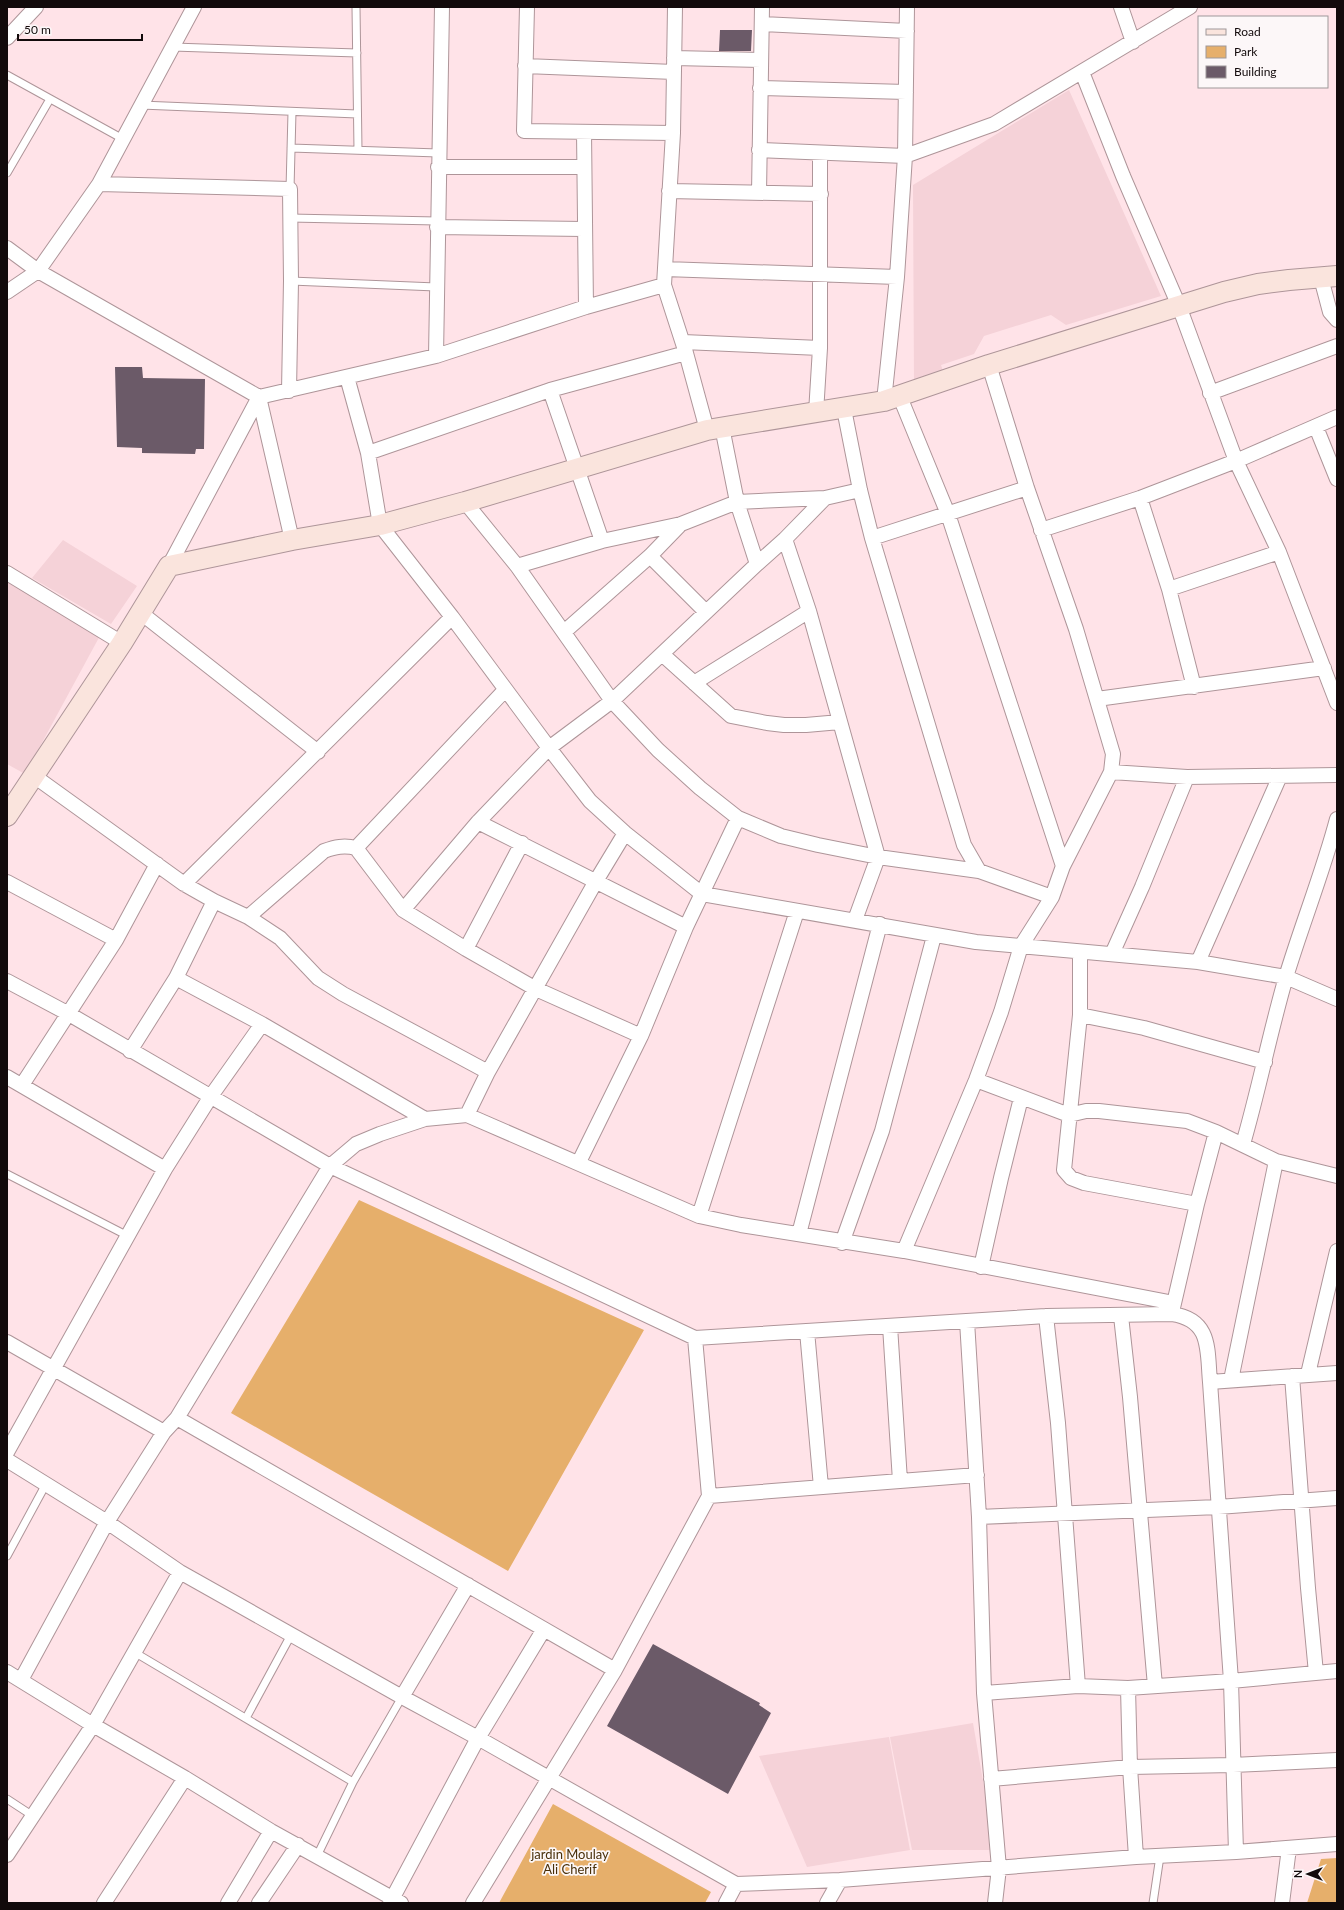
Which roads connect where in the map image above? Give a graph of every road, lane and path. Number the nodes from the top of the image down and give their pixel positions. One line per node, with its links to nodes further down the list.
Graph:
1 (36, 7): 13 (street)
2 (194, 7): 15 (street)
3 (356, 7): 16 (lane)
4 (442, 7): 36 (street)
5 (527, 7): 19 (street)
6 (675, 7): 17 (street)
7 (762, 7): 11 (street)
8 (907, 7): 12 (street)
9 (1120, 7): 14 (street)
10 (1190, 7): 14 (street)
11 (762, 24): 12 (street); 18 (street)
12 (907, 31): 24 (street)
13 (7, 38)
14 (1132, 42): 21 (street)
15 (173, 48): 16 (lane); 26 (street)
16 (357, 53): 28 (lane)
17 (674, 58): 18 (street); 20 (street)
18 (761, 60): 23 (street)
19 (525, 66): 20 (street); 29 (street)
20 (674, 72): 30 (street)
21 (1082, 72): 37 (street); 62 (street)
22 (7, 75): 25 (lane)
23 (760, 88): 24 (street); 34 (street)
24 (906, 92): 37 (street)
25 (50, 99): 31 (lane); 39 (lane)
26 (141, 105): 27 (lane); 31 (street)
27 (292, 112): 28 (lane); 32 (lane)
28 (357, 114): 33 (lane)
29 (584, 132): 30 (street); 41 (street)
30 (673, 133): 45 (street)
31 (123, 139): 43 (street)
32 (291, 148): 33 (lane); 44 (lane)
33 (358, 150): 36 (lane)
34 (759, 150): 35 (street); 46 (street)
35 (820, 152): 37 (street); 47 (street)
36 (438, 153): 40 (street)
37 (905, 156): 55 (street)
38 (7, 158): 39 (lane)
39 (14, 162): 42 (lane)
40 (438, 167): 41 (street); 49 (street)
41 (584, 167): 50 (street)
42 (7, 174)
43 (99, 184): 44 (street); 53 (street)
44 (290, 189): 48 (street)
45 (669, 191): 46 (street); 52 (street)
46 (759, 193): 47 (street)
47 (821, 194): 54 (street)
48 (290, 218): 49 (lane); 57 (street)
49 (437, 224): 50 (street); 59 (street)
50 (584, 228): 61 (street)
51 (7, 248): 53 (street)
52 (665, 269): 54 (street); 58 (street)
53 (38, 271): 60 (street); 73 (street)
54 (819, 273): 55 (street); 66 (street)
55 (897, 277): 74 (street)
56 (1329, 277): 62 (main road); 63 (street)
57 (291, 281): 59 (lane); 71 (street)
58 (664, 285): 61 (street); 65 (street)
59 (436, 287): 67 (street)
60 (7, 292)
61 (586, 306): 67 (street)
62 (1179, 306): 68 (main road); 72 (street)
63 (1337, 320)
64 (1337, 346): 72 (street)
65 (685, 348): 66 (street); 70 (street); 79 (street)
66 (820, 348): 76 (street)
67 (436, 356): 69 (street)
68 (989, 365): 74 (main road); 84 (street)
69 (347, 377): 71 (street); 80 (street)
70 (550, 390): 80 (street); 82 (street)
71 (289, 391): 73 (street)
72 (1210, 393): 81 (street)
73 (259, 397): 96 (street); 101 (street)
74 (892, 399): 75 (main road); 90 (street)
75 (844, 409): 76 (main road); 85 (street)
76 (816, 413): 79 (main road)
77 (1337, 417): 78 (street)
78 (1316, 427): 81 (street); 83 (street)
79 (714, 429): 82 (main road); 89 (street)
80 (368, 453): 92 (street)
81 (1236, 461): 87 (street); 98 (street)
82 (577, 468): 88 (main road); 97 (street)
83 (1337, 479)
84 (1027, 488): 90 (street); 93 (street)
85 (860, 490): 86 (street); 94 (street)
86 (825, 498): 89 (street); 95 (street)
87 (1140, 498): 93 (street); 104 (street)
88 (465, 502): 92 (main road); 102 (street)
89 (737, 502): 91 (street); 100 (street)
90 (948, 514): 94 (street); 137 (street)
91 (681, 524): 97 (street); 99 (street)
92 (380, 525): 96 (main road); 108 (street)
93 (1041, 530): 116 (street)
94 (872, 538): 138 (street)
95 (786, 539): 100 (street); 105 (street)
96 (292, 540): 101 (main road)
97 (602, 541): 102 (street)
98 (1279, 552): 104 (street); 112 (street)
99 (650, 556): 106 (street); 109 (street)
100 (757, 564): 106 (street)
101 (169, 566): 107 (main road)
102 (517, 566): 109 (street)
103 (7, 573): 110 (street)
104 (1169, 589): 114 (street)
105 (809, 611): 113 (street); 119 (street)
106 (706, 612): 111 (street)
107 (141, 613): 110 (main road); 121 (street)
108 (452, 617): 115 (street); 121 (street)
109 (564, 632): 117 (street)
110 (122, 643): 124 (main road)
111 (662, 654): 113 (street); 117 (street)
112 (1324, 668): 114 (street); 118 (street)
113 (694, 683): 119 (street)
114 (1194, 687): 116 (street)
115 (505, 690): 120 (street); 133 (street)
116 (1097, 699): 122 (street)
117 (612, 701): 120 (street); 128 (street)
118 (1337, 703)
119 (840, 722): 134 (street)
120 (549, 748): 130 (street); 131 (street)
121 (318, 752): 141 (street)
122 (1111, 772): 126 (street); 137 (street)
123 (1337, 775): 125 (street)
124 (34, 776): 127 (main road); 136 (street)
125 (1280, 776): 126 (street); 157 (street)
126 (1187, 777): 156 (street)
127 (7, 816)
128 (738, 818): 134 (street); 142 (street)
129 (1337, 818): 135 (street)
130 (478, 822): 132 (street); 145 (street)
131 (625, 833): 139 (street); 142 (street)
132 (522, 843): 139 (street); 154 (street)
133 (356, 848): 145 (street); 147 (street)
134 (878, 857): 138 (street); 148 (street)
135 (1332, 858): 158 (street)
136 (157, 864): 141 (street); 152 (street)
137 (1063, 866): 143 (street)
138 (979, 871): 143 (street)
139 (596, 880): 150 (street); 161 (street)
140 (7, 882): 152 (street)
141 (184, 884): 144 (street)
142 (702, 894): 146 (street); 150 (street)
143 (1052, 897): 153 (street)
144 (214, 901): 147 (street); 159 (street)
145 (403, 910): 154 (street)
146 (797, 911): 148 (street); 187 (street)
147 (248, 917): 169 (street)
148 (855, 920): 149 (street)
149 (880, 924): 151 (street); 188 (street)
150 (686, 927): 166 (street)
151 (934, 936): 153 (street); 190 (street)
152 (116, 940): 163 (street)
153 (1021, 946): 155 (street); 171 (street)
154 (466, 949): 161 (street)
155 (1080, 952): 156 (street); 164 (street)
156 (1112, 954): 157 (street)
157 (1198, 962): 158 (street)
158 (1286, 977): 162 (street); 168 (street)
159 (176, 978): 165 (street); 167 (street)
160 (7, 981): 163 (street)
161 (536, 989): 166 (street); 169 (street)
162 (1337, 999)
163 (68, 1014): 167 (street); 172 (street)
164 (1080, 1015): 168 (street); 175 (street)
165 (262, 1024): 173 (street); 177 (street)
166 (641, 1036): 181 (street)
167 (130, 1051): 173 (street)
168 (1265, 1062): 179 (street)
169 (488, 1072): 176 (street)
170 (7, 1077): 172 (street)
171 (976, 1080): 174 (street); 191 (street)
172 (22, 1085): 183 (street)
173 (211, 1096): 182 (street); 183 (street)
174 (1021, 1098): 175 (street); 193 (street)
175 (1069, 1114): 178 (street); 186 (street)
176 (468, 1115): 177 (street); 181 (street)
177 (425, 1119): 182 (street)
178 (1216, 1132): 179 (street); 186 (street)
179 (1243, 1144): 180 (street)
180 (1276, 1161): 185 (street); 206 (street)
181 (579, 1162): 187 (street)
182 (330, 1166): 200 (street); 208 (street)
183 (165, 1169): 189 (street)
184 (7, 1174): 189 (lane)
185 (1337, 1176)
186 (1197, 1204): 194 (street)
187 (699, 1216): 188 (street)
188 (799, 1234): 190 (street)
189 (128, 1236): 202 (street)
190 (842, 1243): 191 (street)
191 (904, 1251): 193 (street)
192 (1337, 1251): 204 (street)
193 (981, 1267): 194 (street)
194 (1173, 1308): 196 (street); 207 (street)
195 (1046, 1316): 196 (street); 197 (street); 221 (street)
196 (1121, 1316): 220 (street)
197 (967, 1321): 198 (street); 212 (street)
198 (890, 1326): 199 (street); 213 (street)
199 (807, 1331): 200 (street); 215 (street)
200 (696, 1338): 216 (street)
201 (7, 1342): 202 (street)
202 (54, 1369): 209 (street); 210 (street)
203 (1337, 1373): 204 (street)
204 (1308, 1374): 205 (street)
205 (1292, 1376): 206 (street); 218 (street)
206 (1231, 1380): 207 (street)
207 (1210, 1382): 219 (street)
208 (178, 1418): 209 (street); 226 (street)
209 (164, 1432): 223 (street)
210 (7, 1452)
211 (7, 1460): 214 (street)
212 (977, 1475): 213 (street); 222 (street)
213 (900, 1481): 215 (street)
214 (46, 1484): 223 (street); 224 (lane)
215 (821, 1487): 216 (street)
216 (710, 1496): 230 (street)
217 (1337, 1498): 218 (street)
218 (1302, 1501): 219 (street); 233 (street)
219 (1218, 1507): 220 (street); 235 (street)
220 (1140, 1510): 221 (street); 237 (street)
221 (1064, 1512): 222 (street); 236 (street)
222 (979, 1517): 239 (street)
223 (107, 1522): 225 (street); 234 (street)
224 (7, 1556)
225 (180, 1572): 228 (street); 229 (street)
226 (468, 1585): 227 (street); 240 (street)
227 (544, 1629): 230 (street); 243 (street)
228 (291, 1635): 240 (street); 241 (lane)
229 (134, 1652): 241 (lane); 242 (street)
230 (615, 1670): 248 (street)
231 (7, 1672): 234 (street)
232 (1337, 1672): 233 (street)
233 (1316, 1673): 235 (street)
234 (21, 1680): 242 (street)
235 (1231, 1681): 237 (street); 245 (street)
236 (1078, 1686): 238 (street); 239 (street)
237 (1155, 1686): 238 (street)
238 (1128, 1688): 246 (street)
239 (984, 1693): 249 (street)
240 (402, 1697): 243 (street); 250 (lane)
241 (246, 1718): 250 (lane)
242 (93, 1725): 247 (street); 252 (street)
243 (478, 1738): 248 (street); 265 (street)
244 (1337, 1760): 245 (street)
245 (1233, 1765): 246 (street); 257 (street)
246 (1130, 1768): 249 (street); 261 (street)
247 (185, 1778): 253 (street); 266 (street)
248 (548, 1779): 264 (street); 269 (street)
249 (991, 1779): 262 (street)
250 (352, 1782): 259 (lane)
251 (7, 1799): 252 (lane)
252 (33, 1816): 258 (street)
253 (271, 1831): 255 (street); 267 (street)
254 (1337, 1844): 256 (street)
255 (298, 1845): 259 (street); 268 (street)
256 (1290, 1848): 257 (street); 274 (street)
257 (1236, 1852): 260 (street)
258 (7, 1855)
259 (317, 1856): 265 (street)
260 (1160, 1856): 261 (street); 273 (lane)
261 (1136, 1857): 262 (street)
262 (999, 1868): 263 (street); 272 (street)
263 (840, 1880): 264 (street); 271 (street)
264 (736, 1884): 270 (street)
265 (395, 1902)
266 (104, 1903)
267 (228, 1903)
268 (259, 1903)
269 (473, 1903)
270 (726, 1903)
271 (827, 1903)
272 (995, 1903)
273 (1153, 1903)
274 (1282, 1903)

